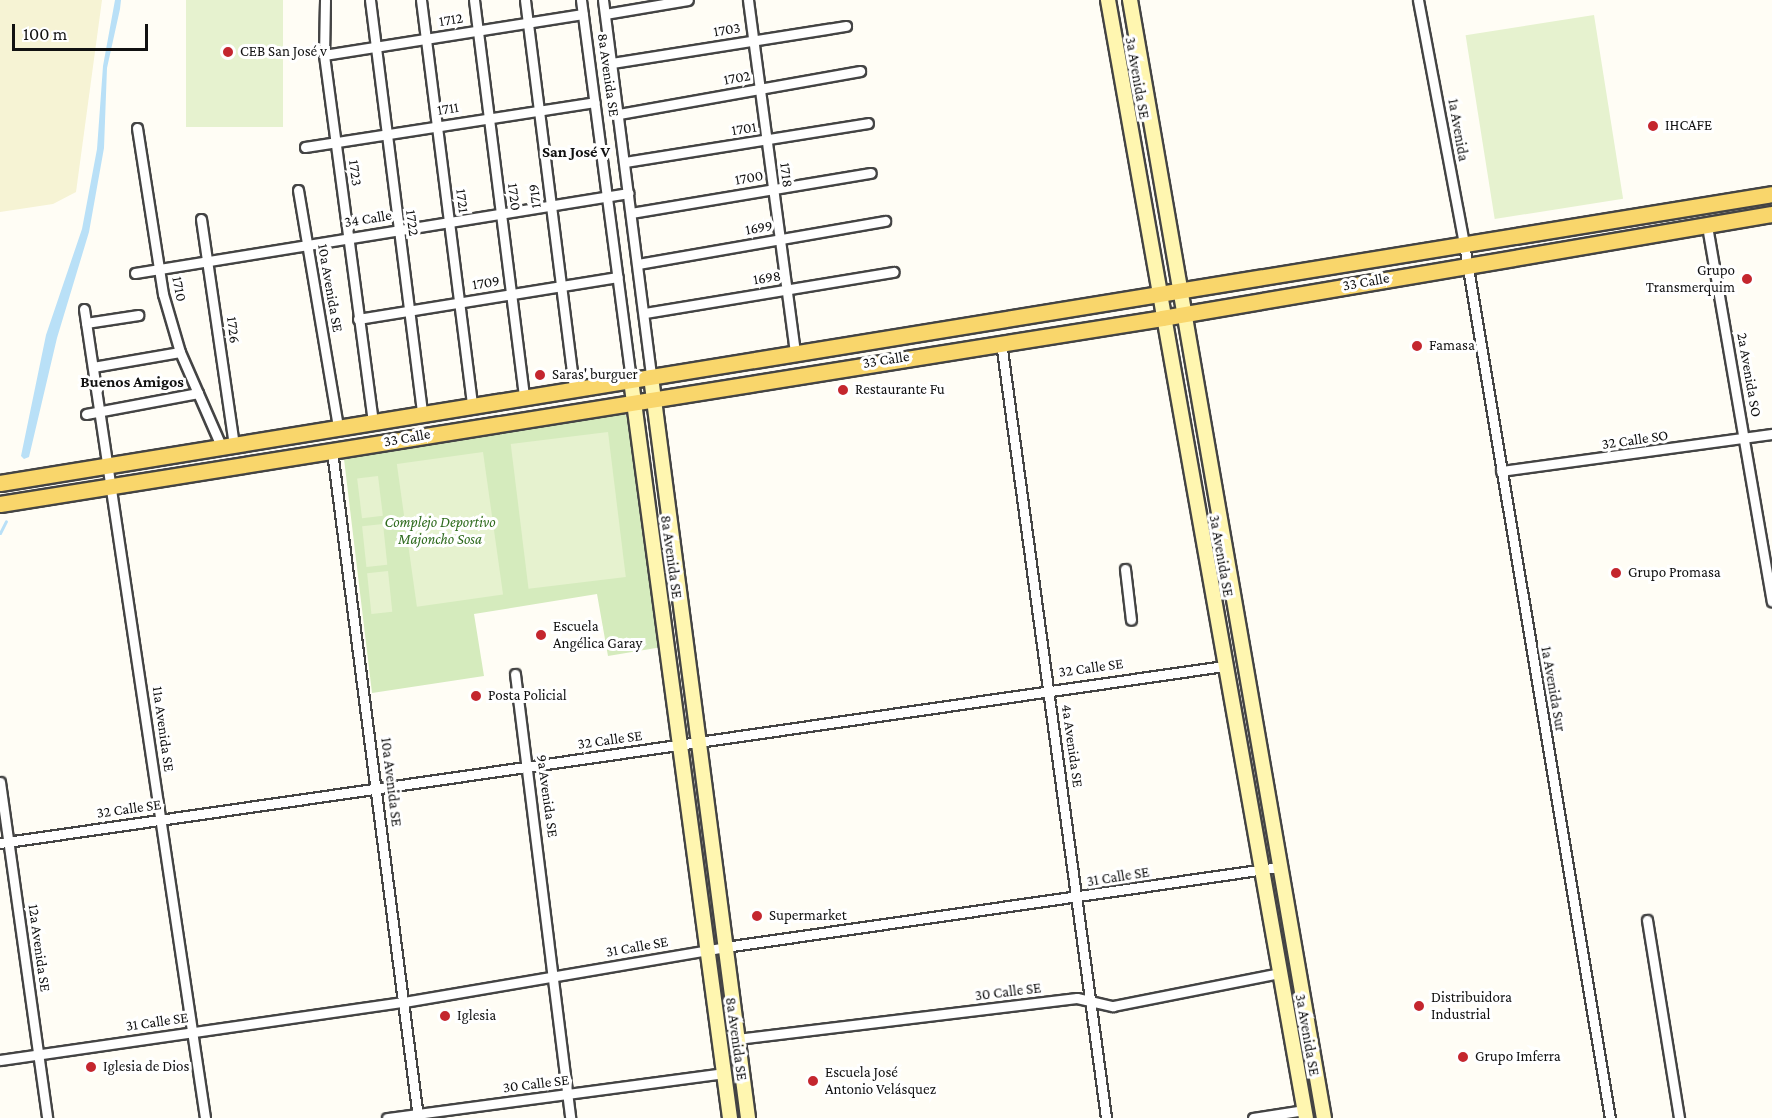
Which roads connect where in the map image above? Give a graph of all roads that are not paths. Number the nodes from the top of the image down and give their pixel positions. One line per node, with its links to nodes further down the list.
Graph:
1 (325, 0): 21 (street, 1723)
2 (370, 0): 20 (street, 1722)
3 (421, 0): 18 (street, 1721)
4 (474, 0): 17 (street, 1720)
5 (525, 0): 15 (street, 1719)
6 (581, 0): 13 (street, 8a Avenida SE)
7 (603, 0): 14 (street, 8a Avenida SE)
8 (688, 0): 14 (street)
9 (748, 0): 19 (street, 1718)
10 (1108, 0): 67 (street, 3a Avenida SE)
11 (1130, 0): 65 (street, 3a Avenida SE)
12 (1418, 0): 54 (street, 1a Avenida)
13 (583, 14): 15 (street, 1712); 25 (street, 8a Avenida SE)
14 (605, 14): 22 (street, 8a Avenida SE)
15 (528, 23): 17 (street, 1712); 26 (street, 1719)
16 (846, 26): 19 (street, 1703)
17 (477, 31): 18 (street, 1712); 28 (street, 1720)
18 (426, 39): 20 (street, 1712); 30 (street, 1721)
19 (754, 41): 22 (street, 1703); 24 (street, 1718)
20 (376, 47): 21 (street, 1712); 32 (street, 1722)
21 (324, 55): 34 (street, 1723)
22 (612, 63): 27 (street, 8a Avenida SE)
23 (860, 71): 24 (street, 1702)
24 (760, 89): 27 (street, 1702); 33 (street, 1718)
25 (595, 102): 26 (street, 1711); 42 (street, 8a Avenida SE)
26 (540, 110): 28 (street, 1711); 43 (street, 1719)
27 (619, 114): 36 (street, 8a Avenida SE)
28 (489, 118): 30 (street, 1711); 44 (street, 1720)
29 (868, 123): 33 (street, 1701)
30 (437, 126): 32 (street, 1711); 48 (street, 1721)
31 (137, 128): 59 (street, 1710)
32 (386, 134): 34 (street, 1711); 51 (street, 1722)
33 (767, 141): 36 (street, 1701); 38 (street, 1718)
34 (335, 142): 35 (street, 1711); 52 (street, 1723)
35 (306, 147)
36 (625, 162): 40 (street, 8a Avenida SE)
37 (871, 173): 38 (street, 1700)
38 (773, 189): 45 (street, 1700); 53 (street, 1718)
39 (298, 190): 55 (street, 10a Avenida SE)
40 (629, 193): 42 (street, 34 Calle); 45 (street, 8a Avenida SE)
41 (1772, 194): 54 (main road, 33 Calle)
42 (607, 195): 43 (street, 34 Calle); 62 (street, 8a Avenida SE)
43 (551, 205): 44 (street, 34 Calle); 63 (street, 1719)
44 (501, 213): 48 (street, 34 Calle); 66 (street, 1720)
45 (631, 213): 57 (street, 8a Avenida SE)
46 (1772, 214): 50 (main road, 33 Calle)
47 (201, 219): 56 (street, 1726)
48 (449, 221): 51 (street, 34 Calle); 68 (street, 1721)
49 (885, 221): 53 (street, 1699)
50 (1707, 226): 58 (main road, 33 Calle); 95 (street, 2a Avenida SO)
51 (397, 230): 52 (street, 34 Calle); 70 (street, 1722)
52 (348, 238): 55 (street, 34 Calle); 75 (street, 1723)
53 (780, 239): 57 (street, 1699); 64 (street, 1718)
54 (1464, 244): 58 (street, 1a Avenida); 65 (main road, 33 Calle)
55 (307, 245): 56 (street, 34 Calle); 93 (street, 10a Avenida SE)
56 (209, 261): 59 (street, 34 Calle); 96 (street, 1726)
57 (638, 264): 71 (street, 8a Avenida SE)
58 (1466, 265): 72 (main road, 33 Calle); 99 (street, 1a Avenida Sur)
59 (160, 269): 61 (street, 34 Calle); 78 (street, 1710)
60 (894, 272): 64 (street, 1698)
61 (135, 273)
62 (618, 277): 63 (street, 1709); 82 (street, 8a Avenida SE)
63 (562, 286): 66 (street, 1709); 83 (street, 1719)
64 (786, 290): 71 (street, 1698); 79 (street, 1718)
65 (1178, 291): 67 (main road, 33 Calle); 72 (street, 3a Avenida SE)
66 (511, 294): 68 (street, 1709); 85 (street, 1720)
67 (1157, 294): 74 (street, 3a Avenida SE); 79 (main road, 33 Calle)
68 (459, 303): 70 (street, 1709); 88 (street, 1721)
69 (84, 309): 76 (street, 11a Avenida SE)
70 (408, 311): 75 (street, 1709); 91 (street, 1722)
71 (645, 313): 81 (street, 8a Avenida SE)
72 (1183, 314): 74 (main road, 33 Calle); 116 (street, 3a Avenida SE)
73 (138, 315): 76 (street)
74 (1162, 318): 77 (main road, 33 Calle); 106 (street, 3a Avenida SE)
75 (358, 319): 92 (street, 1723)
76 (86, 323): 80 (street, 11a Avenida SE)
77 (1001, 342): 86 (main road, 33 Calle); 108 (street, 4a Avenida SE)
78 (180, 352): 80 (street); 84 (street, 1710)
79 (795, 353): 81 (main road, 33 Calle)
80 (93, 368): 89 (street, 11a Avenida SE)
81 (651, 377): 82 (main road, 33 Calle); 86 (street, 8a Avenida SE)
82 (631, 380): 83 (main road, 33 Calle); 87 (street, 8a Avenida SE)
83 (574, 389): 85 (main road, 33 Calle)
84 (198, 393): 89 (street); 96 (street, 1710)
85 (524, 397): 88 (main road, 33 Calle)
86 (654, 397): 87 (main road, 33 Calle); 109 (street, 8a Avenida SE)
87 (634, 400): 97 (main road, 33 Calle); 110 (street, 8a Avenida SE)
88 (472, 405): 91 (main road, 33 Calle)
89 (100, 411): 90 (street); 98 (street, 11a Avenida SE)
90 (86, 414)
91 (422, 414): 92 (main road, 33 Calle)
92 (373, 422): 93 (main road, 33 Calle)
93 (338, 427): 96 (main road, 33 Calle)
94 (1772, 434): 95 (street, 32 Calle SO)
95 (1745, 438): 99 (street, 32 Calle SO); 104 (street, 2a Avenida SO)
96 (228, 445): 98 (main road, 33 Calle)
97 (333, 451): 101 (main road, 33 Calle); 113 (street, 10a Avenida SE)
98 (109, 465): 100 (main road, 33 Calle); 101 (street, 11a Avenida SE)
99 (1501, 471): 143 (street, 1a Avenida Sur)
100 (0, 483)
101 (112, 486): 102 (main road, 33 Calle); 114 (street, 11a Avenida SE)
102 (0, 504)
103 (1125, 569): 105 (street)
104 (1772, 601)
105 (1131, 620)
106 (1224, 666): 108 (street, 32 Calle SE); 117 (street, 3a Avenida SE)
107 (515, 674): 111 (street, 9a Avenida SE)
108 (1050, 688): 109 (street, 32 Calle SE); 118 (street, 4a Avenida SE)
109 (699, 743): 110 (street, 32 Calle SE); 120 (street, 8a Avenida SE)
110 (680, 746): 111 (street, 32 Calle SE); 121 (street, 8a Avenida SE)
111 (528, 767): 113 (street, 32 Calle SE); 123 (street, 9a Avenida SE)
112 (0, 782): 115 (street, 12a Avenida SE)
113 (377, 789): 114 (street, 32 Calle SE); 124 (street, 10a Avenida SE)
114 (161, 820): 115 (street, 32 Calle SE); 126 (street, 11a Avenida SE)
115 (4, 842): 128 (street, 12a Avenida SE)
116 (1279, 867): 117 (street, 31 Calle SE); 142 (street, 3a Avenida SE)
117 (1261, 869): 118 (street, 31 Calle SE); 122 (street, 3a Avenida SE)
118 (1077, 898): 120 (street, 31 Calle SE); 125 (street, 4a Avenida SE)
119 (1647, 920): 144 (street)
120 (725, 947): 121 (street, 31 Calle SE); 127 (street, 8a Avenida SE)
121 (708, 950): 123 (street, 31 Calle SE); 130 (street, 8a Avenida SE)
122 (1280, 973): 125 (street, 30 Calle SE); 132 (street, 3a Avenida SE)
123 (552, 977): 124 (street, 31 Calle SE); 131 (street)
124 (404, 1002): 126 (street, 31 Calle SE); 133 (street, 10a Avenida SE)
125 (1089, 1002): 127 (street, 30 Calle SE); 140 (street, 4a Avenida SE)
126 (192, 1032): 128 (street, 31 Calle SE); 135 (street, 11a Avenida SE)
127 (737, 1039): 139 (street, 8a Avenida SE)
128 (38, 1054): 129 (street, 31 Calle SE); 134 (street, 12a Avenida SE)
129 (0, 1060)
130 (724, 1073): 131 (street, 30 Calle SE); 138 (street, 8a Avenida SE)
131 (567, 1095): 133 (street, 30 Calle SE); 137 (street)
132 (1305, 1114): 141 (street)
133 (418, 1116): 136 (street, 30 Calle SE)
134 (48, 1118)
135 (205, 1118)
136 (387, 1118)
137 (570, 1118)
138 (730, 1118)
139 (748, 1118)
140 (1106, 1118)
141 (1253, 1118)
142 (1324, 1118)
143 (1610, 1118)
144 (1679, 1118)

